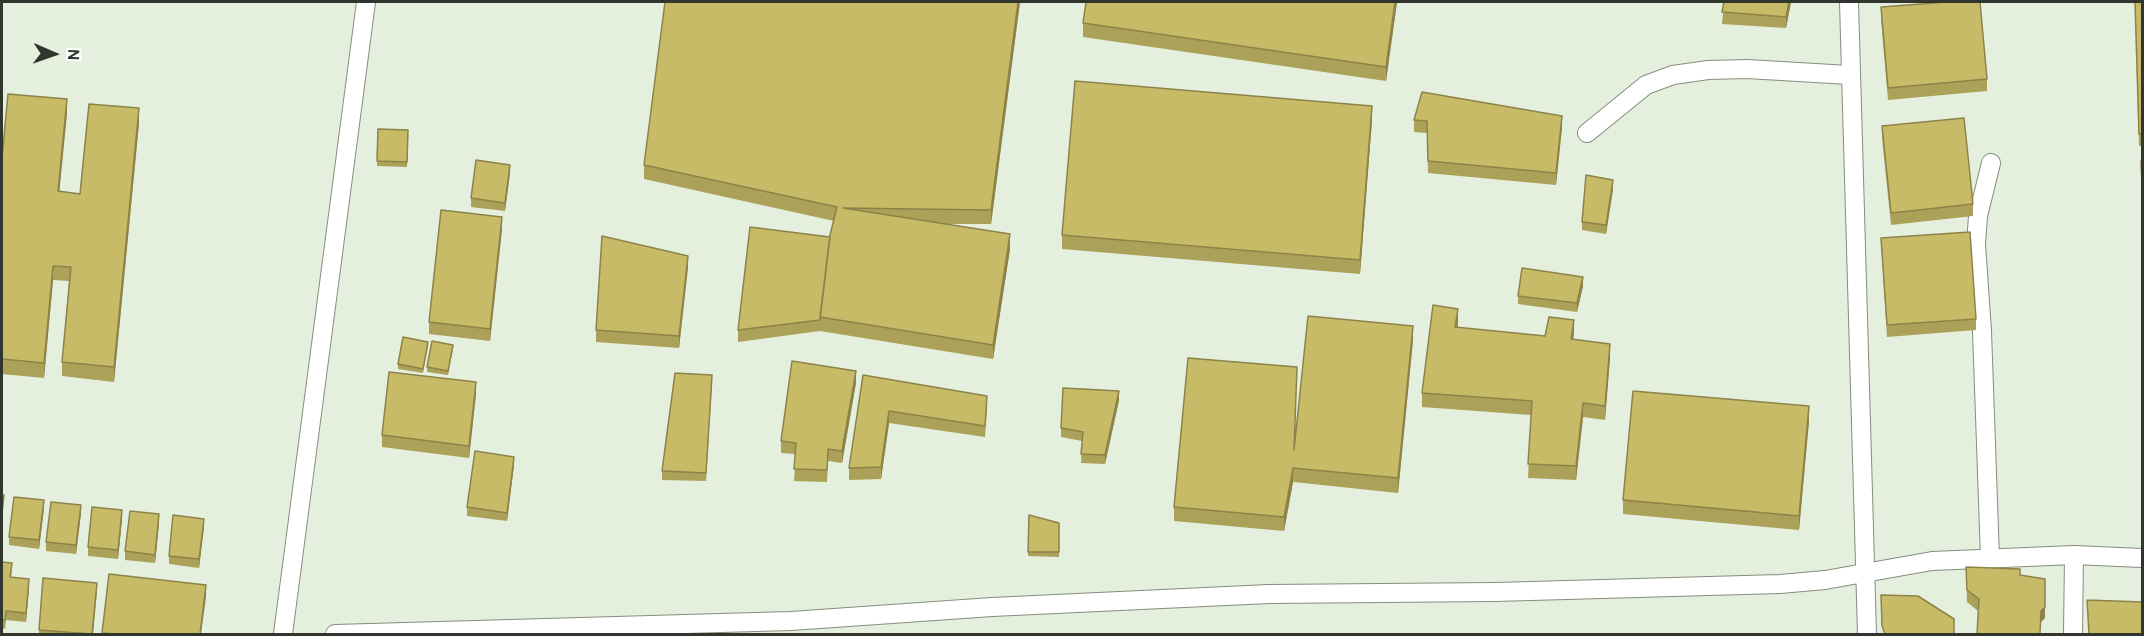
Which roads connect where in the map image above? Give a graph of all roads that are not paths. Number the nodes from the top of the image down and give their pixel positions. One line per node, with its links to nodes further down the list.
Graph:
1 (366, 2): 12 (lane)
2 (1849, 2): 3 (lane)
3 (1849, 75): 4 (lane); 9 (lane)
4 (1587, 133)
5 (1991, 163): 7 (lane)
6 (2074, 555): 7 (lane); 8 (lane); 15 (lane)
7 (1990, 558): 9 (lane)
8 (2142, 558)
9 (1865, 572): 10 (lane); 14 (lane)
10 (790, 628): 11 (lane)
11 (535, 632): 13 (lane)
12 (283, 634)
13 (335, 634)
14 (1867, 634)
15 (2073, 634)

